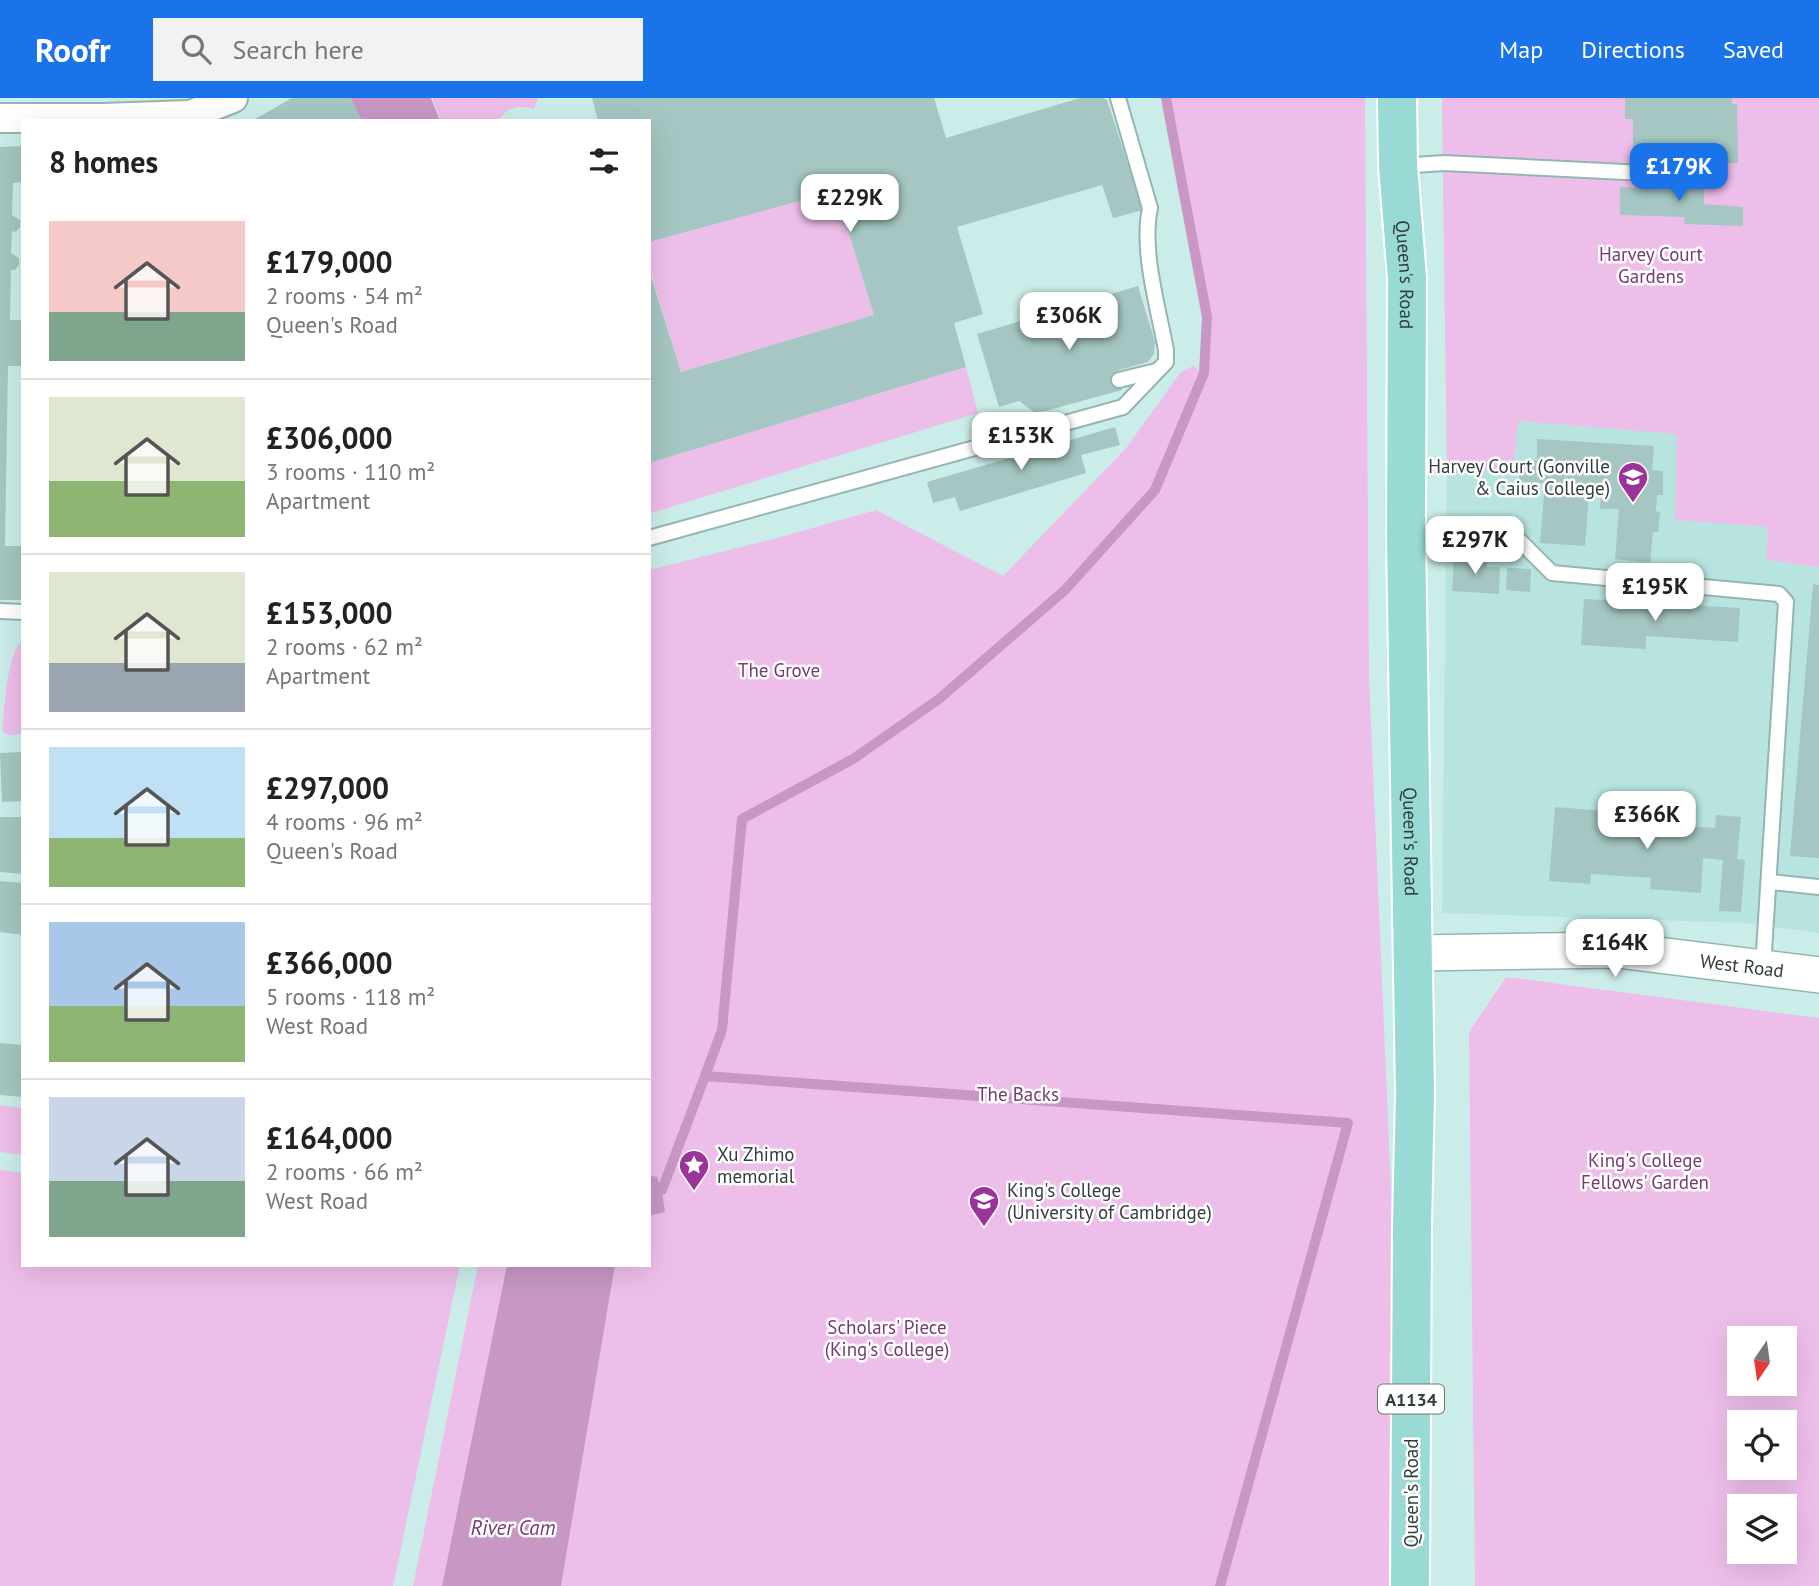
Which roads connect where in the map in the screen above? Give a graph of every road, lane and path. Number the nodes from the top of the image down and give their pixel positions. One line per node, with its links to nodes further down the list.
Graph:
1 (233, 98): 4 (street)
2 (1118, 98): 7 (lane)
3 (1397, 98): 5 (main road, Queen's Road / A1134)
4 (0, 118)
5 (1398, 166): 6 (lane); 10 (main road, Queen's Road / A1134)
6 (1645, 173)
7 (1156, 371): 8 (lane); 9 (lane)
8 (1119, 380)
9 (651, 537)
10 (1406, 537): 13 (lane); 15 (main road, Queen's Road / A1134)
11 (0, 611): 12 (lane)
12 (21, 612)
13 (1770, 882): 14 (lane); 16 (lane)
14 (1819, 887)
15 (1412, 953): 16 (street, West Road); 18 (main road, Queen's Road / A1134)
16 (1763, 967): 17 (street, West Road)
17 (1819, 975)
18 (1410, 1586)

